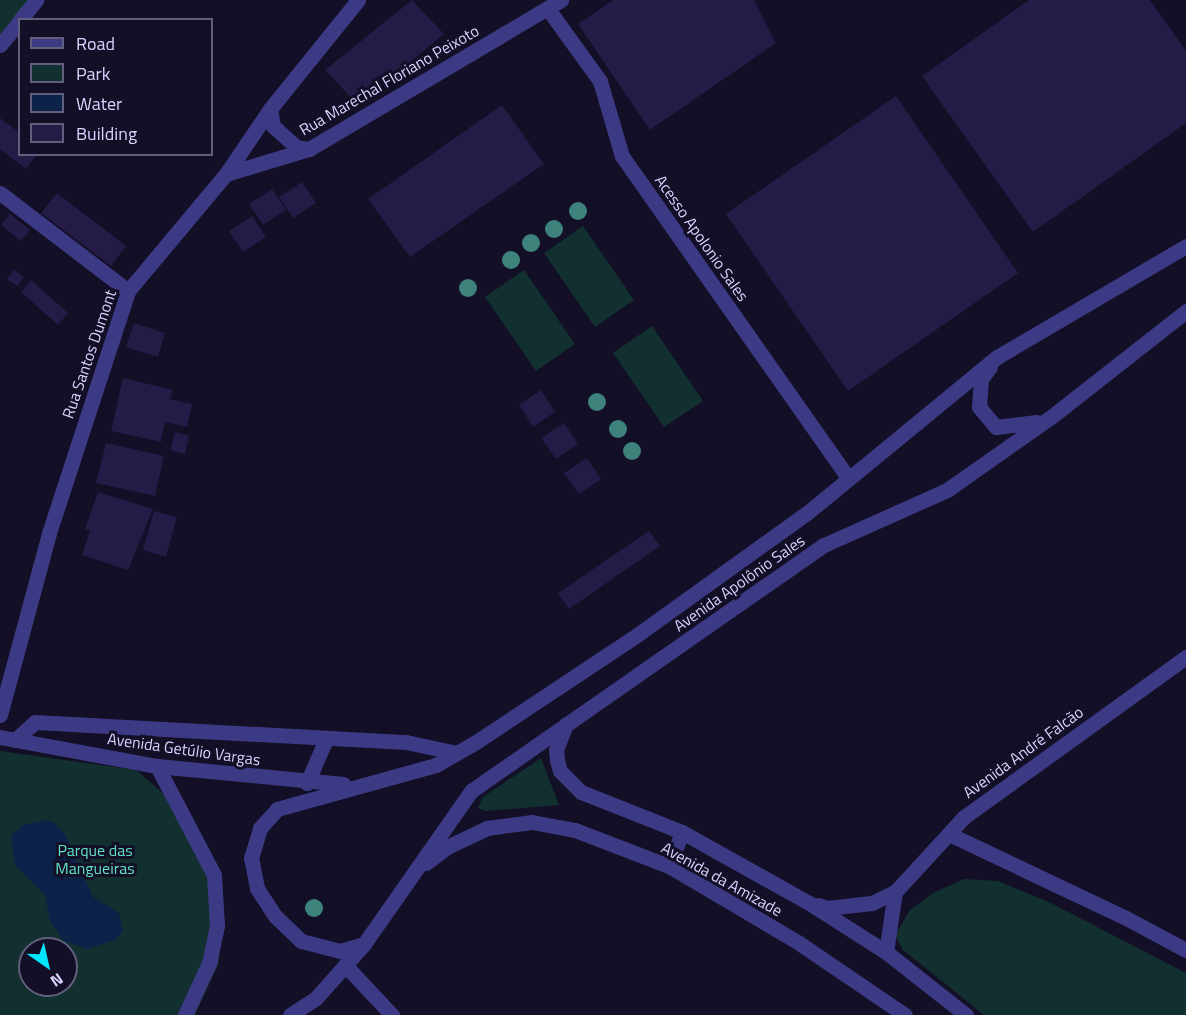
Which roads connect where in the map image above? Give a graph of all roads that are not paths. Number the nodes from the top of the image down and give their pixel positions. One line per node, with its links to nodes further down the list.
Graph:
1 (36, 0): 4 (street)
2 (358, 0): 7 (street, Rua Santos Dumont)
3 (555, 4): 8 (street, Rua Marechal Floriano Peixoto); 16 (street, Acesso Apolonio Sales)
4 (22, 18)
5 (18, 22): 6 (street)
6 (0, 45)
7 (270, 110): 8 (street); 9 (street, Rua Santos Dumont)
8 (309, 149): 9 (street, Rua Marechal Floriano Peixoto)
9 (226, 174): 12 (street, Rua Santos Dumont)
10 (0, 193): 12 (street)
11 (1186, 246): 14 (street, Avenida Apolônio Sales)
12 (128, 291): 18 (street, Rua Santos Dumont)
13 (1186, 311): 15 (street, Avenida Apolônio Sales)
14 (997, 357): 15 (street); 16 (street, Avenida Apolônio Sales)
15 (1051, 417): 19 (street, Avenida Apolônio Sales)
16 (848, 477): 22 (street, Avenida Apolônio Sales)
17 (1186, 657): 27 (street, Avenida André Falcão)
18 (0, 715)
19 (566, 724): 26 (street, Avenida da Amizade); 29 (street, Avenida Apolônio Sales)
20 (7, 739): 21 (street); 23 (street, Avenida Getúlio Vargas)
21 (326, 739): 22 (street); 24 (street)
22 (457, 753): 25 (street, Avenida Apolônio Sales)
23 (157, 766): 24 (street, Avenida Getúlio Vargas); 36 (street)
24 (307, 783): 25 (street, Avenida Getúlio Vargas)
25 (364, 785): 32 (street, Avenida Apolônio Sales)
26 (682, 832): 28 (street); 31 (street, Avenida da Amizade)
27 (949, 834): 30 (street, Avenida André Falcão); 33 (street)
28 (669, 866): 29 (street, Avenida da Amizade); 39 (street, Avenida da Amizade)
29 (410, 877): 32 (street, Avenida Apolônio Sales)
30 (896, 892): 31 (street, Avenida André Falcão); 34 (street)
31 (809, 903): 34 (street, Avenida da Amizade)
32 (364, 944): 35 (street, Avenida Apolônio Sales)
33 (1186, 950)
34 (886, 952): 40 (street, Avenida da Amizade)
35 (345, 965): 37 (street, Avenida Apolônio Sales); 38 (street)
36 (185, 1015)
37 (290, 1015)
38 (392, 1015)
39 (905, 1015)
40 (966, 1015)

